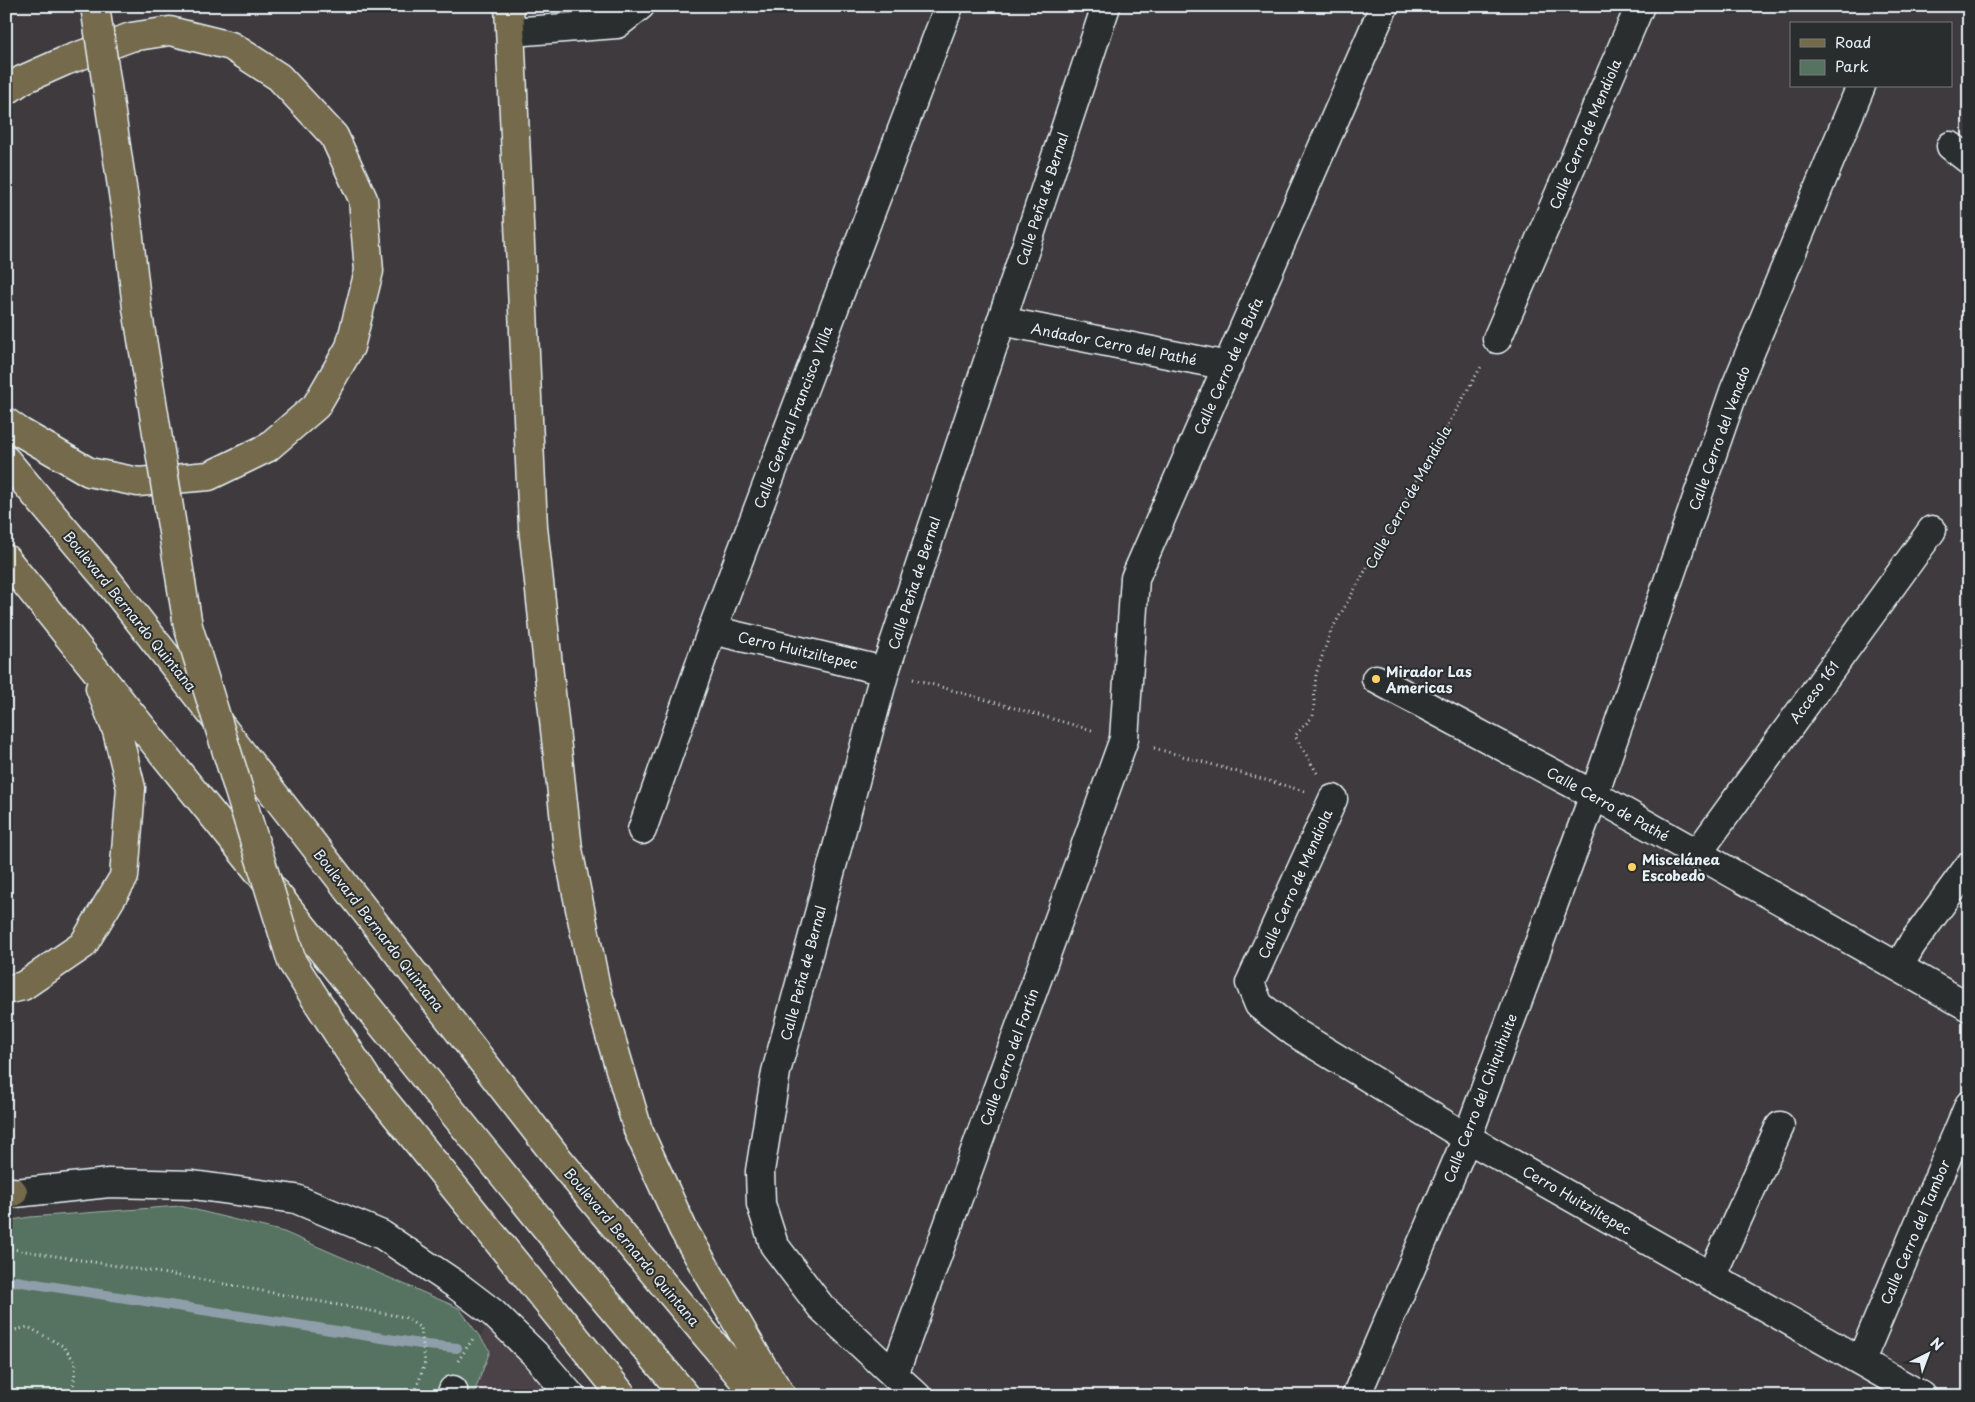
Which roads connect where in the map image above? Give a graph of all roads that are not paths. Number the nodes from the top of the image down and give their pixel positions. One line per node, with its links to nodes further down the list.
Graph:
1 (95, 6): 40 (main road, bridge)
2 (640, 6): 7 (street)
3 (949, 6): 19 (street, Calle General Francisco Villa)
4 (1106, 6): 11 (street, Calle Peña de Bernal)
5 (1384, 6): 13 (street, Calle Cerro de la Bufa)
6 (1640, 6): 12 (street, Calle Cerro de Mendiola)
7 (617, 15): 8 (street)
8 (510, 19): 43 (main road)
9 (1860, 88): 23 (street, Calle Cerro del Venado)
10 (6, 91): 14 (main road)
11 (1001, 321): 13 (street, Andador Cerro del Pathé); 20 (street, Calle Peña de Bernal)
12 (1497, 339)
13 (1228, 366): 22 (street, Calle Cerro de la Bufa)
14 (6, 422)
15 (6, 460): 42 (main road, Boulevard Bernardo Quintana)
16 (1932, 530): 26 (street, Acceso 161)
17 (6, 559): 18 (main road)
18 (43, 604): 30 (main road); 41 (main road)
19 (712, 630): 20 (street, Cerro Huitziltepec); 25 (street, Calle General Francisco Villa)
20 (885, 671): 38 (street, Calle Peña de Bernal)
21 (1376, 680): 23 (street, Calle Cerro de Pathé)
22 (1124, 740): 38 (street, Calle Cerro del Fortín)
23 (1594, 795): 26 (street, Calle Cerro de Pathé); 34 (street, Calle Cerro del Chiquihuite)
24 (1333, 799): 29 (street, Calle Cerro de Mendiola)
25 (642, 830)
26 (1697, 854): 28 (street, Calle Cerro de Pathé)
27 (1969, 866): 28 (street)
28 (1899, 966): 31 (street, Calle Cerro de Pathé)
29 (1250, 983): 34 (street, Cerro Huitziltepec)
30 (6, 990)
31 (1969, 1007)
32 (1969, 1104): 37 (street, Calle Cerro del Tambor)
33 (1780, 1126): 36 (street)
34 (1467, 1138): 36 (street, Cerro Huitziltepec); 45 (street, Calle Cerro del Chiquihuite)
35 (8, 1193): 39 (street)
36 (1711, 1277): 37 (street, Cerro Huitziltepec)
37 (1861, 1360): 46 (street, Cerro Huitziltepec)
38 (894, 1376): 44 (street, Calle Peña de Bernal)
39 (571, 1396)
40 (623, 1396)
41 (686, 1396)
42 (757, 1396)
43 (782, 1396)
44 (917, 1396)
45 (1356, 1396)
46 (1922, 1396)

